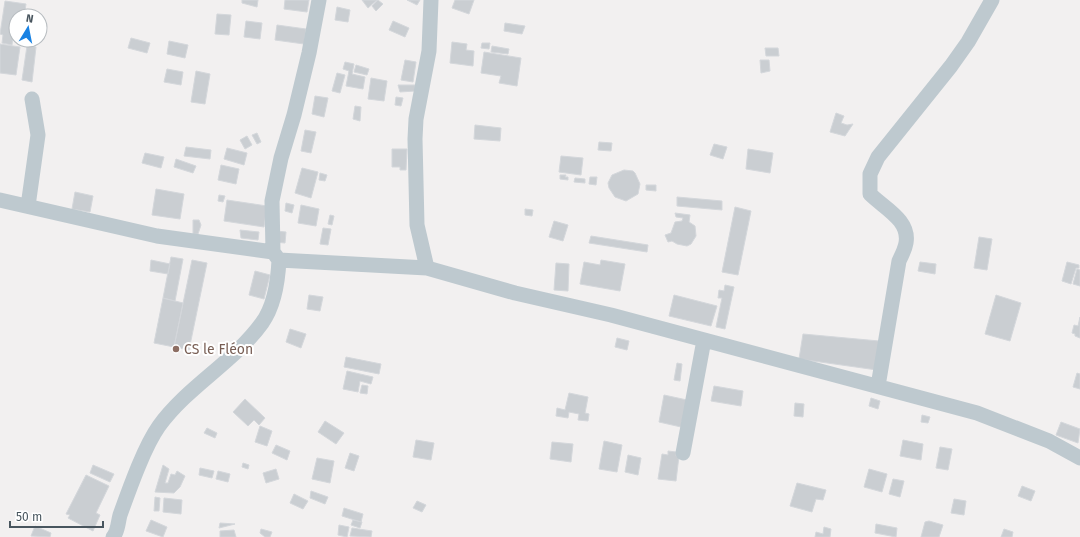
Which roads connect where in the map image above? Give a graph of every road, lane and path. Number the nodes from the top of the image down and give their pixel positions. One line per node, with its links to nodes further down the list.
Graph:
1 (319, 0): 7 (street)
2 (431, 0): 8 (street)
3 (992, 0): 10 (street)
4 (32, 99): 6 (street)
5 (0, 200): 6 (street)
6 (28, 206): 7 (street)
7 (276, 256): 8 (street); 13 (street)
8 (427, 268): 9 (street)
9 (704, 340): 10 (street); 11 (street)
10 (878, 386): 12 (street)
11 (683, 453)
12 (1080, 458)
13 (112, 537)

